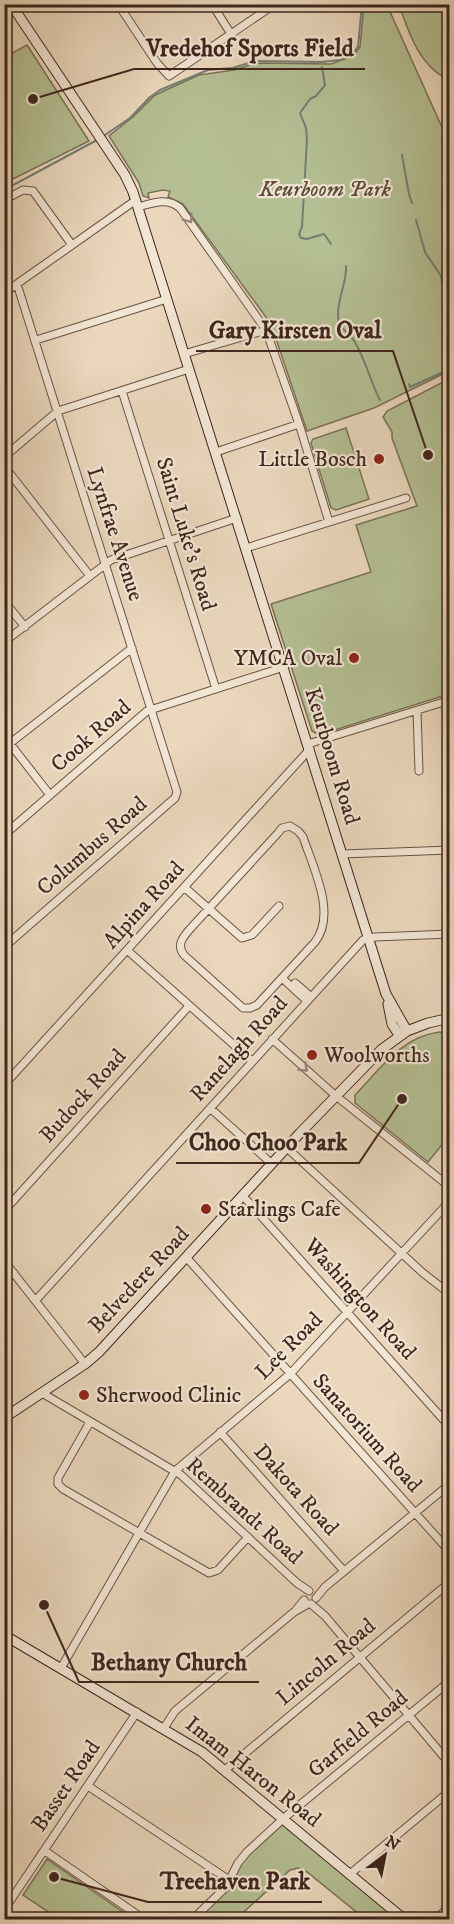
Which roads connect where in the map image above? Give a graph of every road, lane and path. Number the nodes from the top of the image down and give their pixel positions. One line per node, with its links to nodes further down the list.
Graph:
1 (11, 4): 7 (main road, Keurboom Road)
2 (118, 4): 5 (street)
3 (212, 4): 5 (street)
4 (275, 4): 5 (street)
5 (231, 33)
6 (4, 200): 8 (street)
7 (137, 203): 8 (street); 11 (main road, Keurboom Road); 12 (street, one-way to 12)
8 (72, 245): 9 (street)
9 (17, 284): 10 (street); 13 (street, Lynfrae Avenue)
10 (4, 293)
11 (167, 299): 13 (street); 14 (main road, Keurboom Road)
12 (266, 330): 14 (street); 18 (street)
13 (36, 340): 17 (street, Lynfrae Avenue)
14 (184, 354): 15 (main road, Keurboom Road)
15 (189, 369): 16 (street); 19 (main road, Keurboom Road)
16 (122, 391): 17 (street); 25 (street, Saint Luke's Road)
17 (58, 411): 20 (street); 27 (street, Lynfrae Avenue)
18 (299, 424): 19 (street); 24 (street)
19 (216, 452): 23 (main road, Keurboom Road)
20 (4, 457)
21 (4, 466): 28 (street)
22 (406, 498): 24 (street)
23 (237, 518): 25 (street); 26 (main road, Keurboom Road)
24 (329, 522): 26 (street)
25 (169, 540): 27 (street); 34 (street, Saint Luke's Road)
26 (246, 548): 33 (main road, Keurboom Road)
27 (106, 563): 28 (street); 32 (street, Lynfrae Avenue)
28 (90, 576): 30 (street)
29 (4, 601): 30 (street)
30 (25, 627): 31 (street)
31 (4, 642)
32 (132, 648): 36 (street, Lynfrae Avenue); 39 (street)
33 (284, 667): 34 (street, Cook Road); 40 (main road, Keurboom Road)
34 (216, 688): 36 (street, Cook Road)
35 (450, 700): 37 (street)
36 (152, 709): 42 (street, Cook Road); 43 (street, Lynfrae Avenue)
37 (417, 711): 40 (street); 41 (street)
38 (4, 736): 39 (street)
39 (7, 745): 42 (street)
40 (309, 746): 46 (main road, Keurboom Road); 47 (street, Alpina Road)
41 (419, 771)
42 (50, 795): 44 (street, Cook Road)
43 (176, 795): 52 (street, Columbus Road)
44 (4, 835)
45 (450, 850): 46 (street)
46 (342, 854): 51 (main road, Keurboom Road)
47 (184, 887): 49 (street); 53 (street, Alpina Road)
48 (279, 906): 49 (street)
49 (208, 909): 54 (street); 54 (street)
50 (450, 934): 51 (street)
51 (369, 938): 55 (street, Ranelagh Road); 58 (main road, Keurboom Road)
52 (4, 947)
53 (128, 950): 56 (street); 61 (street, Alpina Road)
54 (284, 976): 55 (street)
55 (309, 999): 59 (street, Ranelagh Road)
56 (189, 1006): 60 (street); 69 (street, Budock Road)
57 (450, 1018): 58 (main road, Belvedere Road)
58 (403, 1033): 62 (main road, Belvedere Road)
59 (272, 1039): 60 (street, Ranelagh Road); 62 (street, one-way to 62)
60 (252, 1062): 63 (street, Ranelagh Road)
61 (4, 1085)
62 (336, 1096): 64 (main road, Belvedere Road); 66 (street)
63 (210, 1108): 65 (street); 76 (street, Ranelagh Road)
64 (287, 1148): 65 (main road, Belvedere Road); 70 (street)
65 (272, 1164): 67 (main road, Belvedere Road)
66 (450, 1187)
67 (243, 1196): 71 (main road, Belvedere Road); 77 (street, Washington Road)
68 (450, 1202): 70 (street, Lee Road)
69 (4, 1210)
70 (402, 1253): 75 (street); 77 (street, Lee Road)
71 (186, 1257): 78 (main road, Belvedere Road); 79 (street, Sanatorium Road)
72 (4, 1261): 73 (street)
73 (14, 1273): 74 (street); 76 (street)
74 (4, 1280)
75 (450, 1294)
76 (36, 1300): 78 (street)
77 (348, 1313): 79 (street, Lee Road); 83 (street, Washington Road)
78 (86, 1364): 80 (main road, Belvedere Road)
79 (290, 1374): 84 (street, Lee Road); 87 (street, Sanatorium Road)
80 (42, 1393): 81 (main road, Belvedere Road); 82 (street, Rembrandt Road)
81 (4, 1418)
82 (90, 1422): 85 (street, Rembrandt Road); 88 (street)
83 (450, 1427)
84 (220, 1432): 85 (street, Lee Road); 91 (street, Dakota Road)
85 (175, 1471): 88 (street, Lee Road); 89 (street, Rembrandt Road)
86 (450, 1484): 87 (street)
87 (414, 1513): 90 (street, Sanatorium Road); 91 (street)
88 (139, 1533): 89 (street); 96 (street, Lee Road)
89 (248, 1538): 93 (street, Rembrandt Road)
90 (450, 1552)
91 (344, 1571): 93 (street)
92 (450, 1582): 95 (street, Lincoln Road)
93 (310, 1598): 95 (street, Rembrandt Road); 100 (street)
94 (4, 1635): 96 (main road, Imam Haron Road)
95 (360, 1657): 99 (street, Rembrandt Road); 102 (street, Lincoln Road)
96 (61, 1668): 98 (main road, Imam Haron Road)
97 (450, 1681): 99 (street, Garfield Road)
98 (138, 1712): 100 (main road, Imam Haron Road); 103 (street, Basset Road)
99 (409, 1715): 101 (street, Rembrandt Road); 105 (street, Garfield Road)
100 (164, 1728): 102 (main road, Imam Haron Road)
101 (450, 1764)
102 (225, 1770): 105 (main road, Imam Haron Road)
103 (88, 1786): 106 (street, Basset Road); 108 (street)
104 (450, 1791): 107 (street)
105 (284, 1818): 107 (main road, Imam Haron Road); 108 (street, Garfield Road)
106 (45, 1851): 110 (street, Basset Road); 111 (street)
107 (350, 1874): 113 (main road, Imam Haron Road)
108 (229, 1880): 112 (street, Garfield Road)
109 (450, 1906): 114 (street)
110 (4, 1910)
111 (146, 1920)
112 (192, 1920)
113 (405, 1920)
114 (435, 1920)

